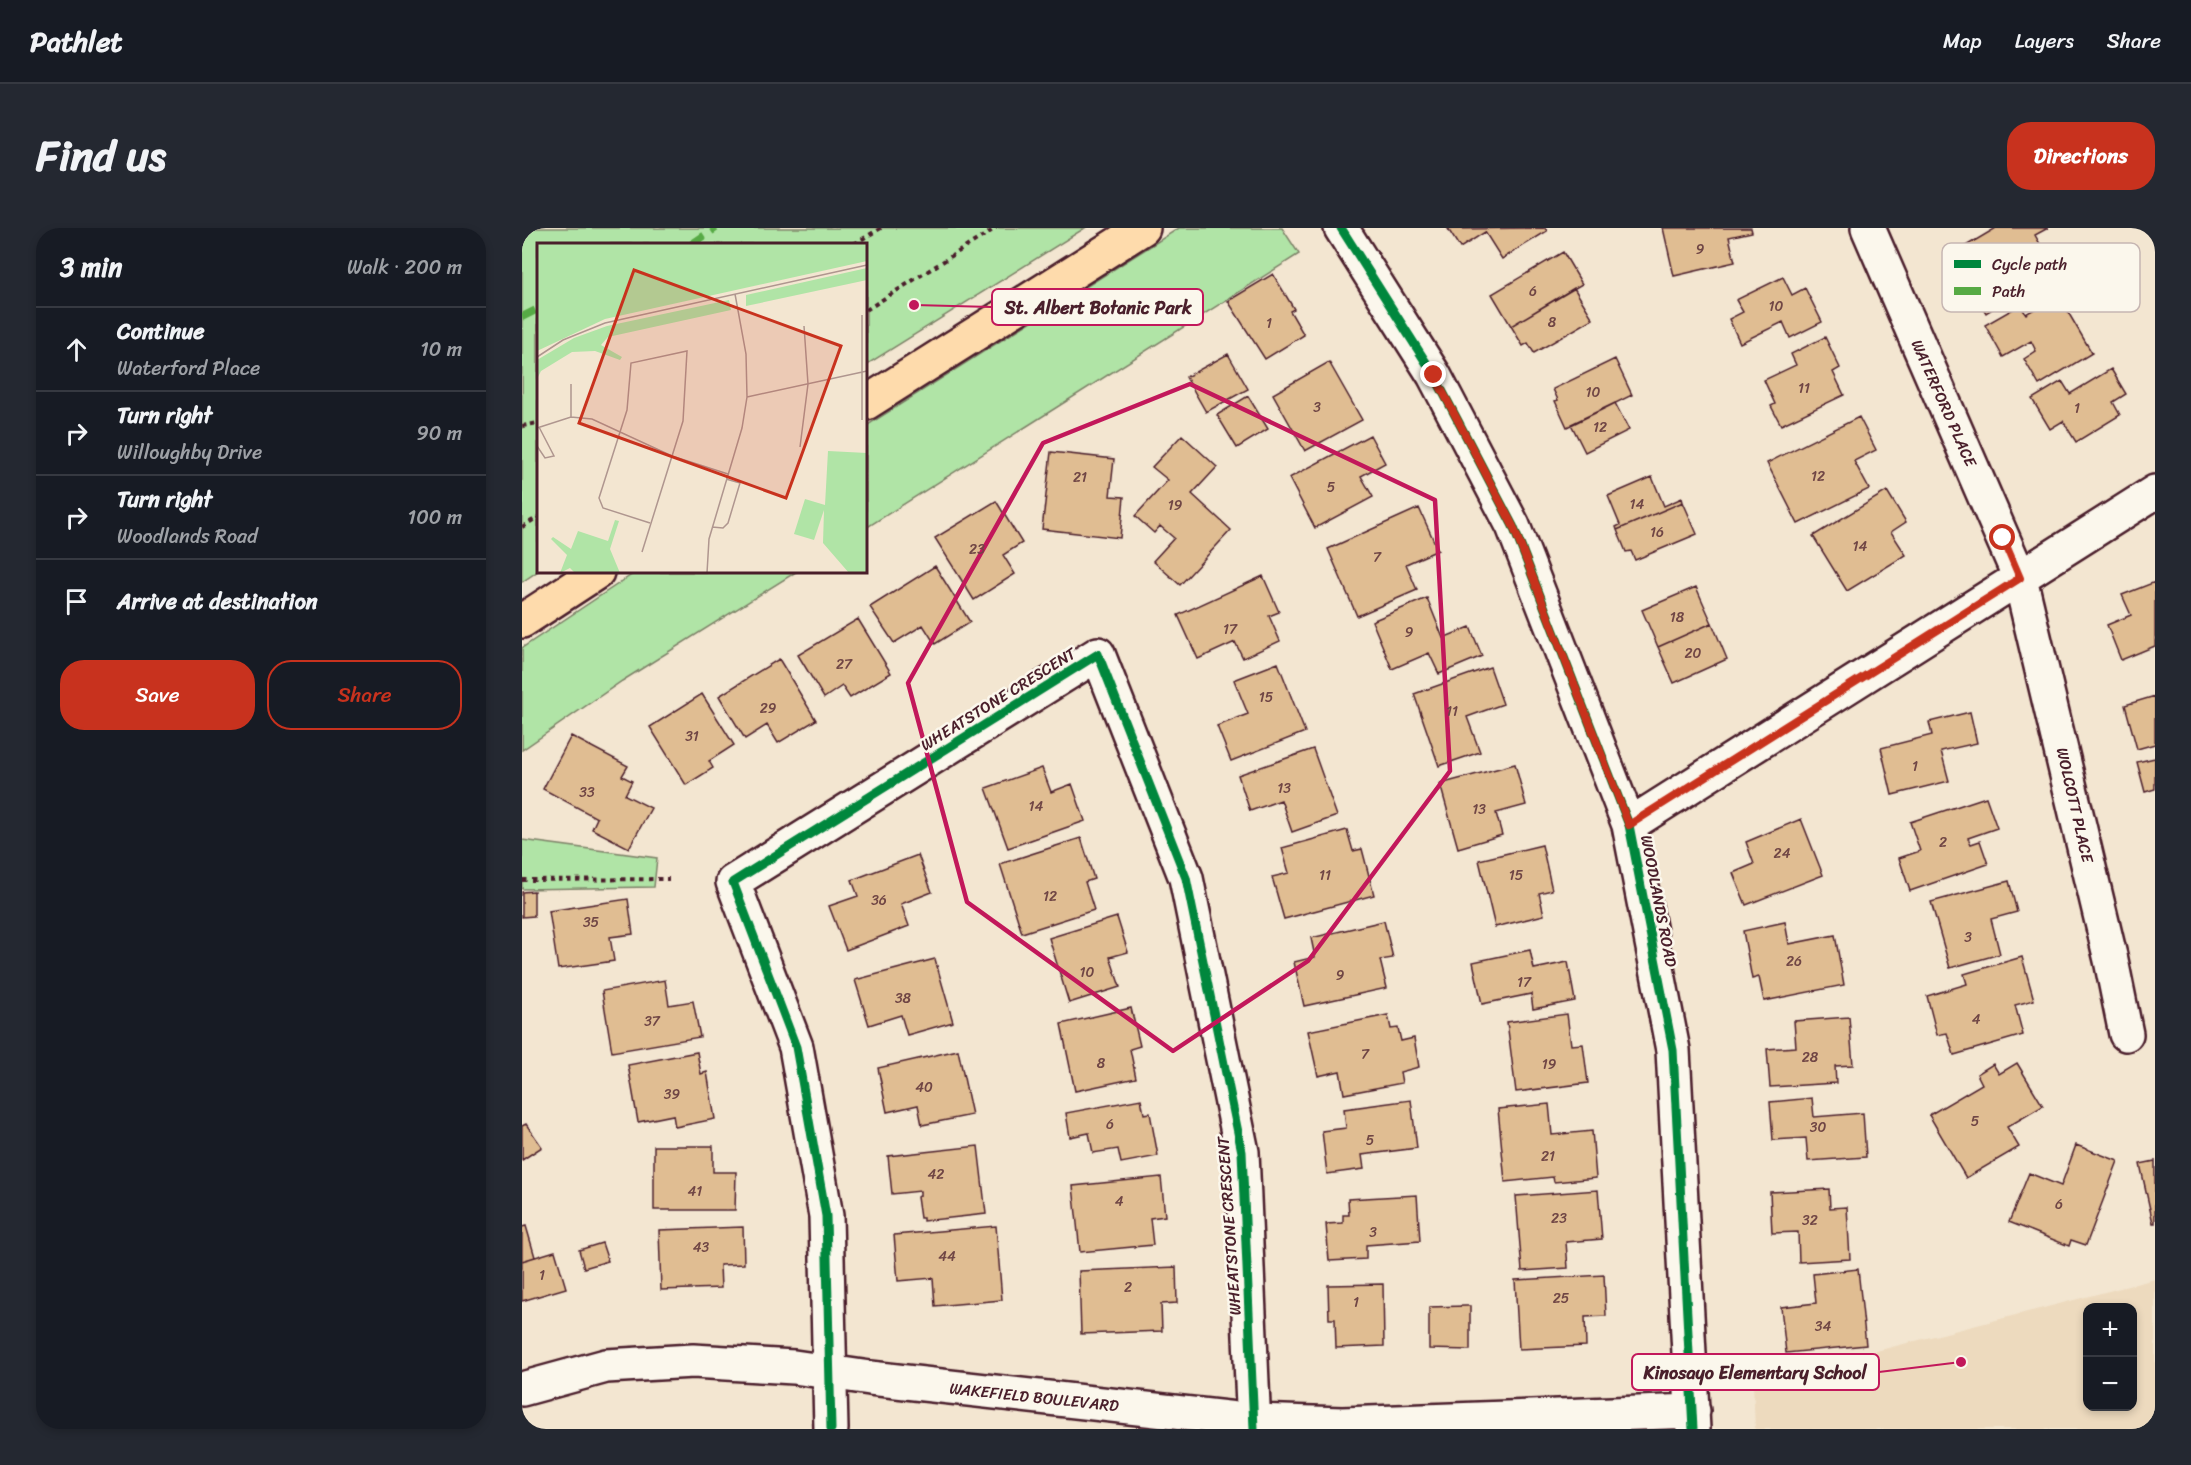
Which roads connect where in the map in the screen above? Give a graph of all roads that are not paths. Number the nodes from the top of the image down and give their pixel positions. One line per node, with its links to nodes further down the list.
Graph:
1 (1143, 228): 4 (main road)
2 (1341, 228): 9 (street, WOODLANDS ROAD)
3 (1868, 228): 7 (street, WATERFORD PLACE)
4 (867, 402)
5 (2155, 492): 7 (street)
6 (595, 573): 8 (main road)
7 (2020, 578): 9 (street); 10 (street, WOLCOTT PLACE)
8 (522, 621)
9 (1629, 825): 13 (street, WOODLANDS ROAD)
10 (2126, 1034)
11 (829, 1372): 12 (street, WAKEFIELD BOULEVARD); 14 (street, WAKEFIELD BOULEVARD); 14 (street, WHEATSTONE CRESCENT); 15 (street)
12 (522, 1389)
13 (1693, 1420): 14 (street, WAKEFIELD BOULEVARD)
14 (1254, 1425)
15 (831, 1429)

